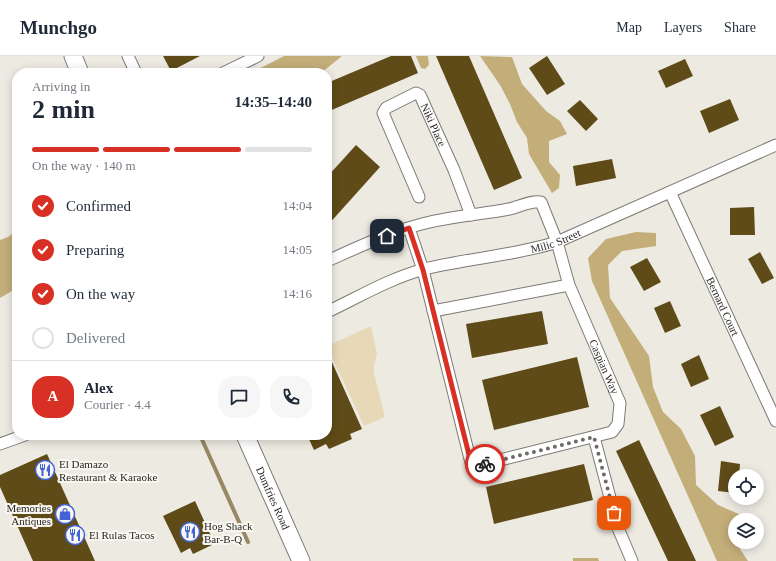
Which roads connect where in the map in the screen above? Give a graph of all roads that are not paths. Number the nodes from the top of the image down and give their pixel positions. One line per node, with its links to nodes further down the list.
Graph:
1 (72, 56): 4 (main road)
2 (128, 56): 5 (street)
3 (258, 56): 6 (street)
4 (78, 68)
5 (134, 68)
6 (233, 68)
7 (776, 145): 8 (street, Milic Street)
8 (670, 192): 12 (street, Milic Street); 18 (street, Bernard Court)
9 (419, 197): 10 (street, Niki Place)
10 (471, 214): 11 (street); 12 (street)
11 (409, 228): 13 (street); 14 (street)
12 (557, 242): 14 (street, Milic Street); 15 (street, Caspian Way)
13 (332, 259)
14 (423, 270): 16 (street, Milic Street); 17 (street, Caspian Way)
15 (569, 285): 17 (street); 19 (street, Caspian Way)
16 (332, 310)
17 (433, 311): 19 (street, Caspian Way)
18 (776, 421)
19 (594, 437): 24 (street)
20 (12, 440): 22 (street)
21 (247, 440): 23 (main road, Dumfries Road)
22 (0, 444)
23 (301, 561)
24 (632, 561)

